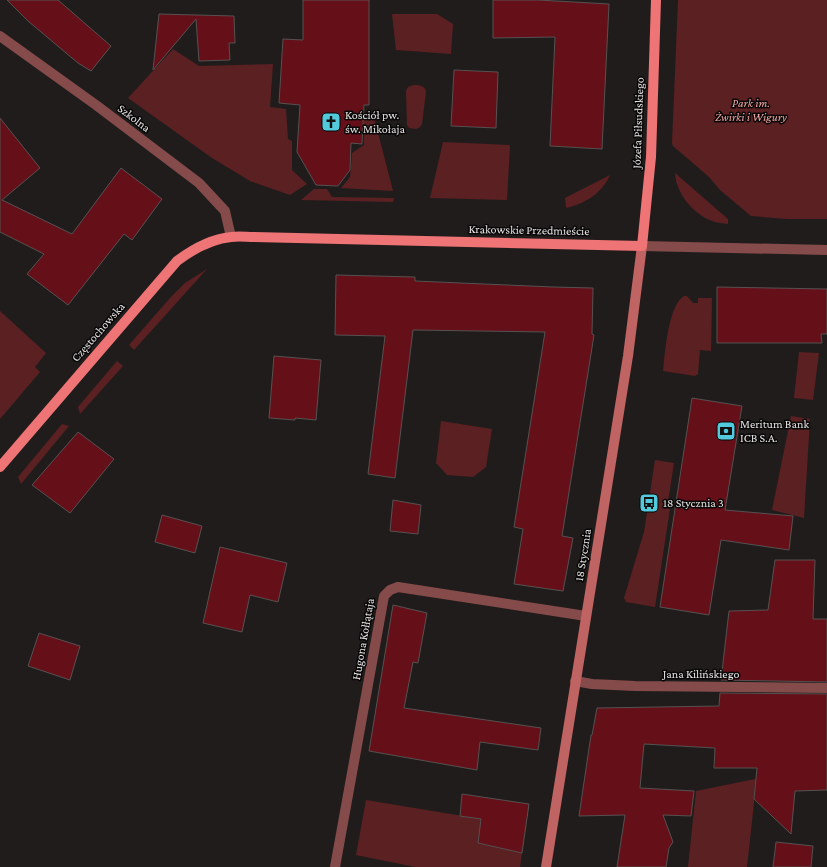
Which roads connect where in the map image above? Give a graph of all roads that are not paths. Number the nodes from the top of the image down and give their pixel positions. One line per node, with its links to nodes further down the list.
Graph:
1 (656, 0): 4 (main road, Józefa Piłsudskiego)
2 (0, 36): 3 (street, Szkolna)
3 (231, 237): 4 (main road, Krakowskie Przedmieście); 6 (main road, Częstochowska)
4 (642, 246): 5 (street, Krakowskie Przedmieście); 7 (main road, 18 Stycznia)
5 (827, 250)
6 (0, 467)
7 (586, 616): 8 (main road, 18 Stycznia); 10 (street, Hugona Kołłątaja)
8 (575, 681): 9 (street, Jana Kilińskiego); 11 (main road, 18 Stycznia)
9 (827, 688)
10 (335, 867)
11 (546, 867)

